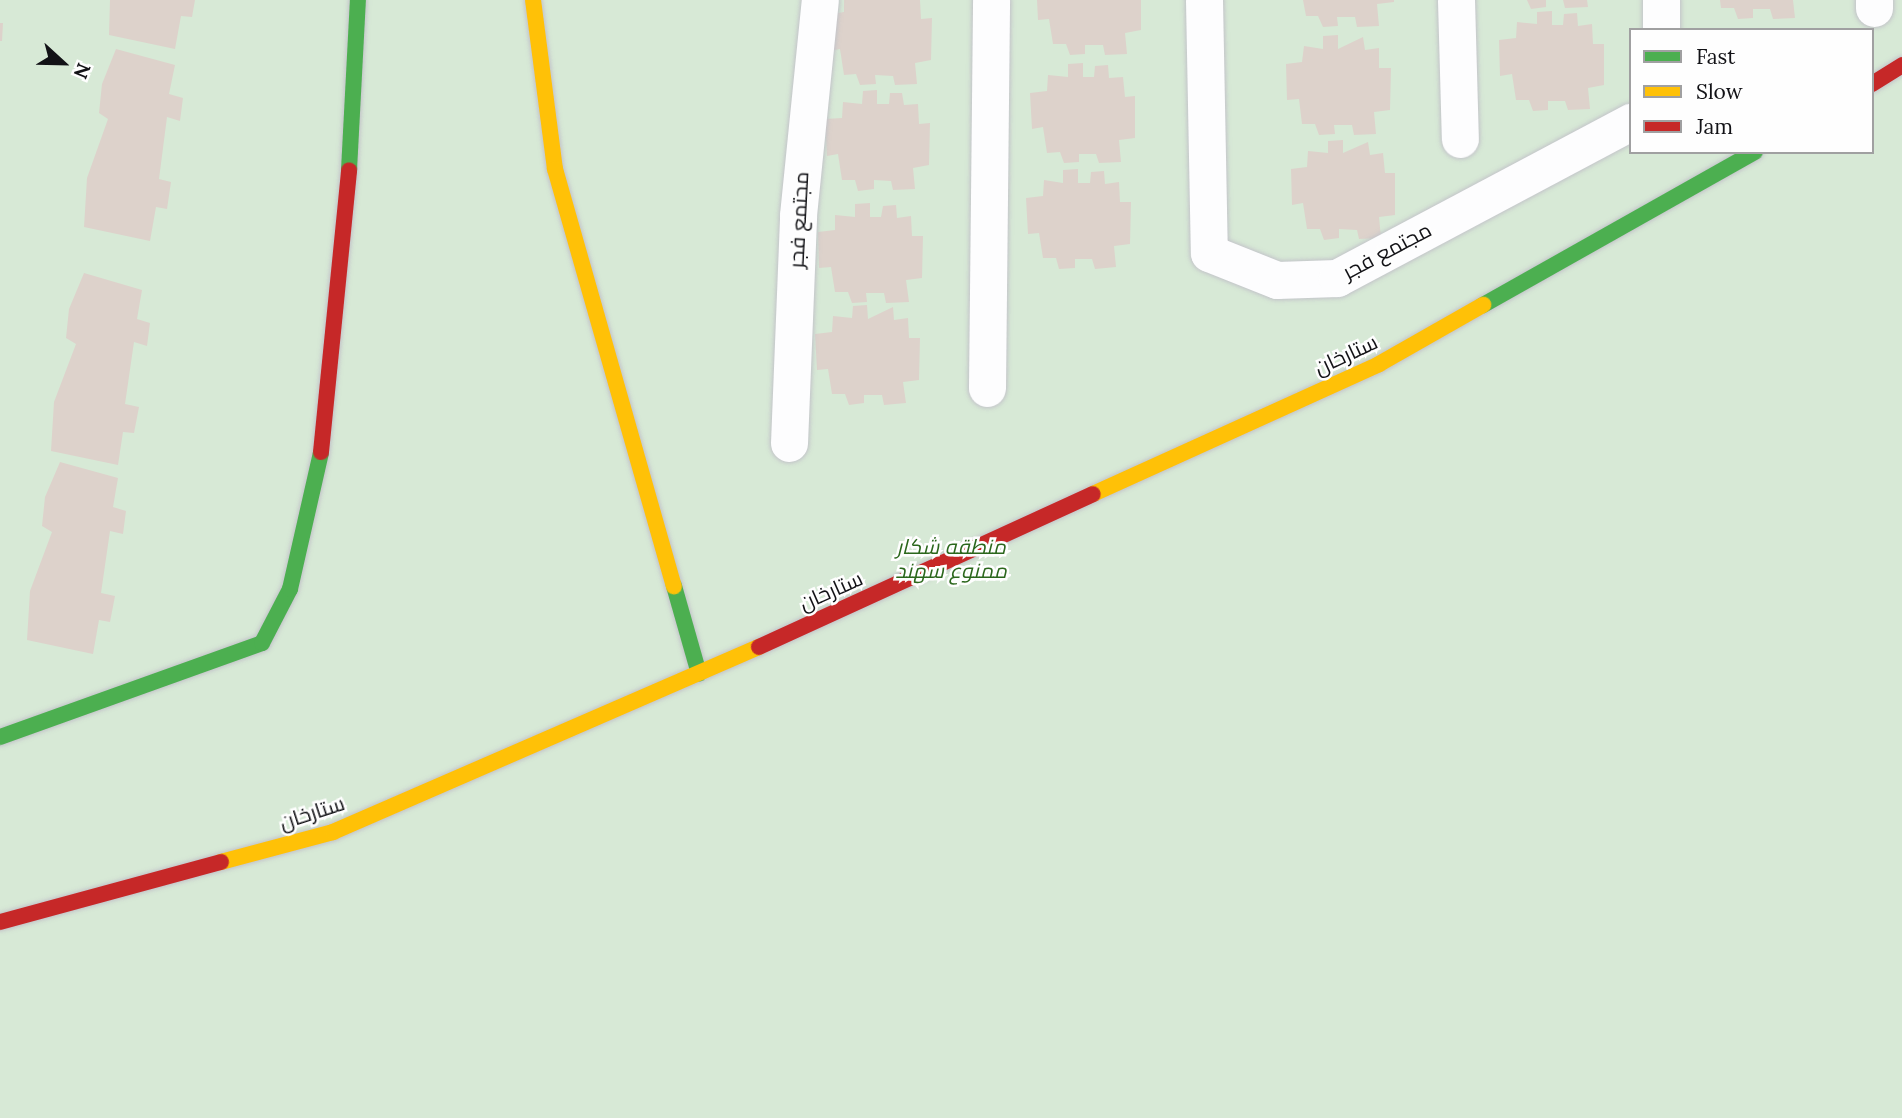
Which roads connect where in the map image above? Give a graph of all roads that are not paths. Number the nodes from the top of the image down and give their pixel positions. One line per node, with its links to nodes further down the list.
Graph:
1 (358, 0): 18 (street)
2 (533, 0): 17 (street)
3 (820, 0): 16 (street, مجتمع فجر)
4 (991, 0): 15 (street)
5 (1203, 0): 11 (street, مجتمع فجر)
6 (1456, 0): 12 (street)
7 (1661, 0): 8 (street)
8 (1661, 28)
9 (1902, 65): 10 (street)
10 (1874, 83)
11 (1629, 123)
12 (1460, 139)
13 (1747, 154): 14 (street, ستارخان)
14 (1719, 161): 17 (street, ستارخان)
15 (988, 388)
16 (789, 443)
17 (699, 674): 19 (street, ستارخان)
18 (0, 737)
19 (0, 922)

